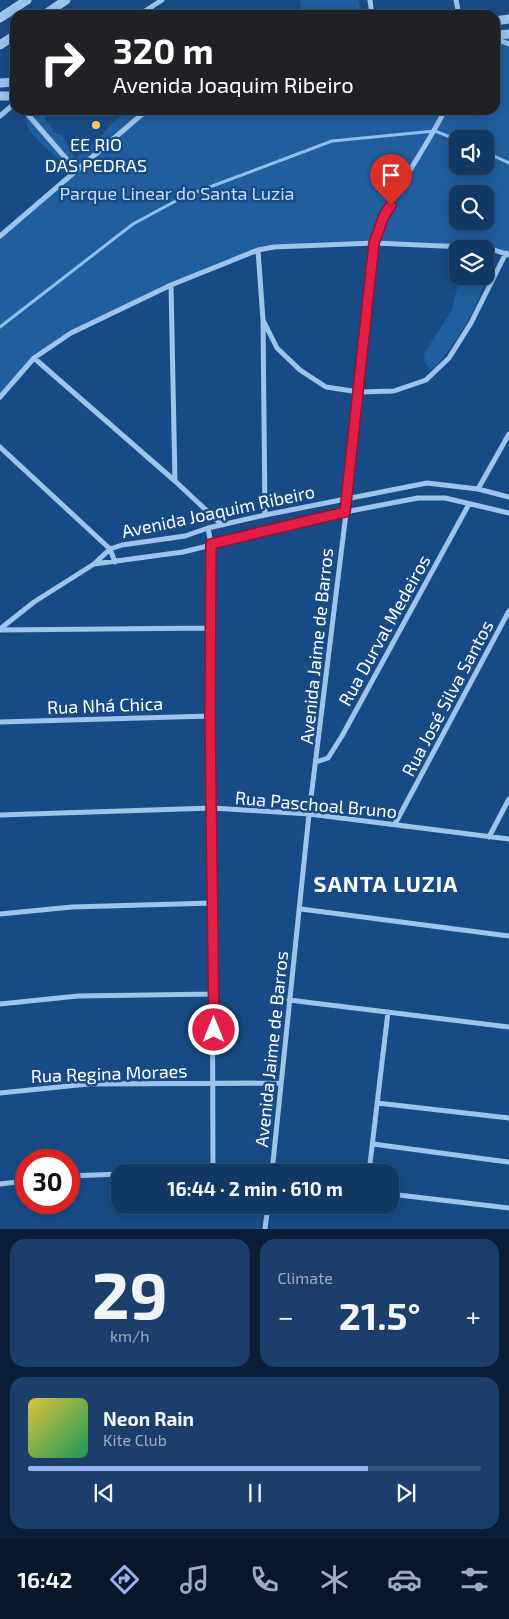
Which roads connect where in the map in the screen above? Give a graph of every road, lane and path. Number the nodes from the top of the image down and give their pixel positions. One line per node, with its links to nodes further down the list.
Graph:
1 (27, 0): 4 (street)
2 (66, 0): 5 (street)
3 (162, 0): 6 (street)
4 (12, 10)
5 (51, 10)
6 (147, 10)
7 (10, 108): 11 (street)
8 (28, 115): 12 (street)
9 (141, 115): 12 (street)
10 (442, 115): 14 (street, Avenida Jaime de Barros)
11 (0, 116)
12 (76, 170): 13 (street)
13 (0, 236)
14 (374, 243): 15 (street); 16 (street); 20 (street, Avenida Jaime de Barros)
15 (258, 250): 17 (street); 18 (street)
16 (508, 254): 20 (street)
17 (171, 285): 19 (street); 24 (street)
18 (263, 320): 20 (street); 31 (street)
19 (34, 358): 21 (street); 24 (street)
20 (359, 392): 26 (street, Avenida Jaime de Barros)
21 (0, 397)
22 (509, 434): 25 (street)
23 (0, 448): 35 (street)
24 (175, 480): 32 (street)
25 (478, 489): 26 (street, Avenida Joaquim Ribeiro); 27 (street, Avenida Joaquim Ribeiro)
26 (348, 497): 29 (street, Avenida Jaime de Barros); 31 (street, Avenida Joaquim Ribeiro)
27 (509, 497)
28 (469, 504): 29 (street, Avenida Joaquim Ribeiro); 30 (street, Avenida Joaquim Ribeiro); 43 (street, Rua Durval Medeiros)
29 (345, 512): 34 (street, Avenida Joaquim Ribeiro); 43 (street, Avenida Jaime de Barros)
30 (509, 512)
31 (265, 515): 32 (street, Avenida Joaquim Ribeiro)
32 (222, 525): 33 (street, Avenida Joaquim Ribeiro)
33 (208, 528): 34 (street); 35 (street, Avenida Joaquim Ribeiro)
34 (211, 544): 36 (street, Avenida Joaquim Ribeiro); 39 (street)
35 (110, 549): 36 (street); 37 (street)
36 (115, 562): 37 (street, Avenida Joaquim Ribeiro)
37 (94, 564): 40 (street)
38 (509, 611): 48 (street, Rua José Silva Santos)
39 (210, 628): 40 (street); 41 (street)
40 (0, 630)
41 (210, 716): 42 (street, Rua Nhá Chica); 45 (street)
42 (0, 722)
43 (316, 762): 46 (street, Avenida Jaime de Barros)
44 (509, 799): 49 (street)
45 (212, 808): 46 (street, Rua Paschoal Bruno); 47 (street, Rua Paschoal Bruno); 51 (street)
46 (309, 814): 48 (street, Rua Paschoal Bruno); 52 (street, Avenida Jaime de Barros)
47 (0, 815)
48 (394, 824): 49 (street, Rua Paschoal Bruno)
49 (489, 836): 50 (street, Rua Paschoal Bruno)
50 (509, 839)
51 (213, 903): 53 (street); 55 (street)
52 (301, 909): 54 (street); 56 (street, Avenida Jaime de Barros)
53 (0, 914)
54 (509, 936)
55 (214, 994): 57 (street); 60 (street)
56 (289, 1000): 58 (street); 61 (street, Avenida Jaime de Barros)
57 (0, 1004)
58 (388, 1012): 59 (street); 63 (street)
59 (509, 1027)
60 (213, 1083): 61 (street, Rua Regina Moraes); 62 (street, Rua Regina Moraes); 67 (street)
61 (280, 1083): 68 (street, Avenida Jaime de Barros)
62 (0, 1093)
63 (377, 1103): 64 (street); 65 (street)
64 (509, 1118)
65 (372, 1144): 66 (street); 69 (street)
66 (508, 1162)
67 (214, 1164)
68 (273, 1164)
69 (370, 1164)
70 (111, 1174): 71 (street)
71 (80, 1176)
72 (15, 1182): 73 (street)
73 (0, 1184)
74 (399, 1195): 75 (street)
75 (509, 1208)
76 (267, 1214): 77 (street)
77 (265, 1229)

